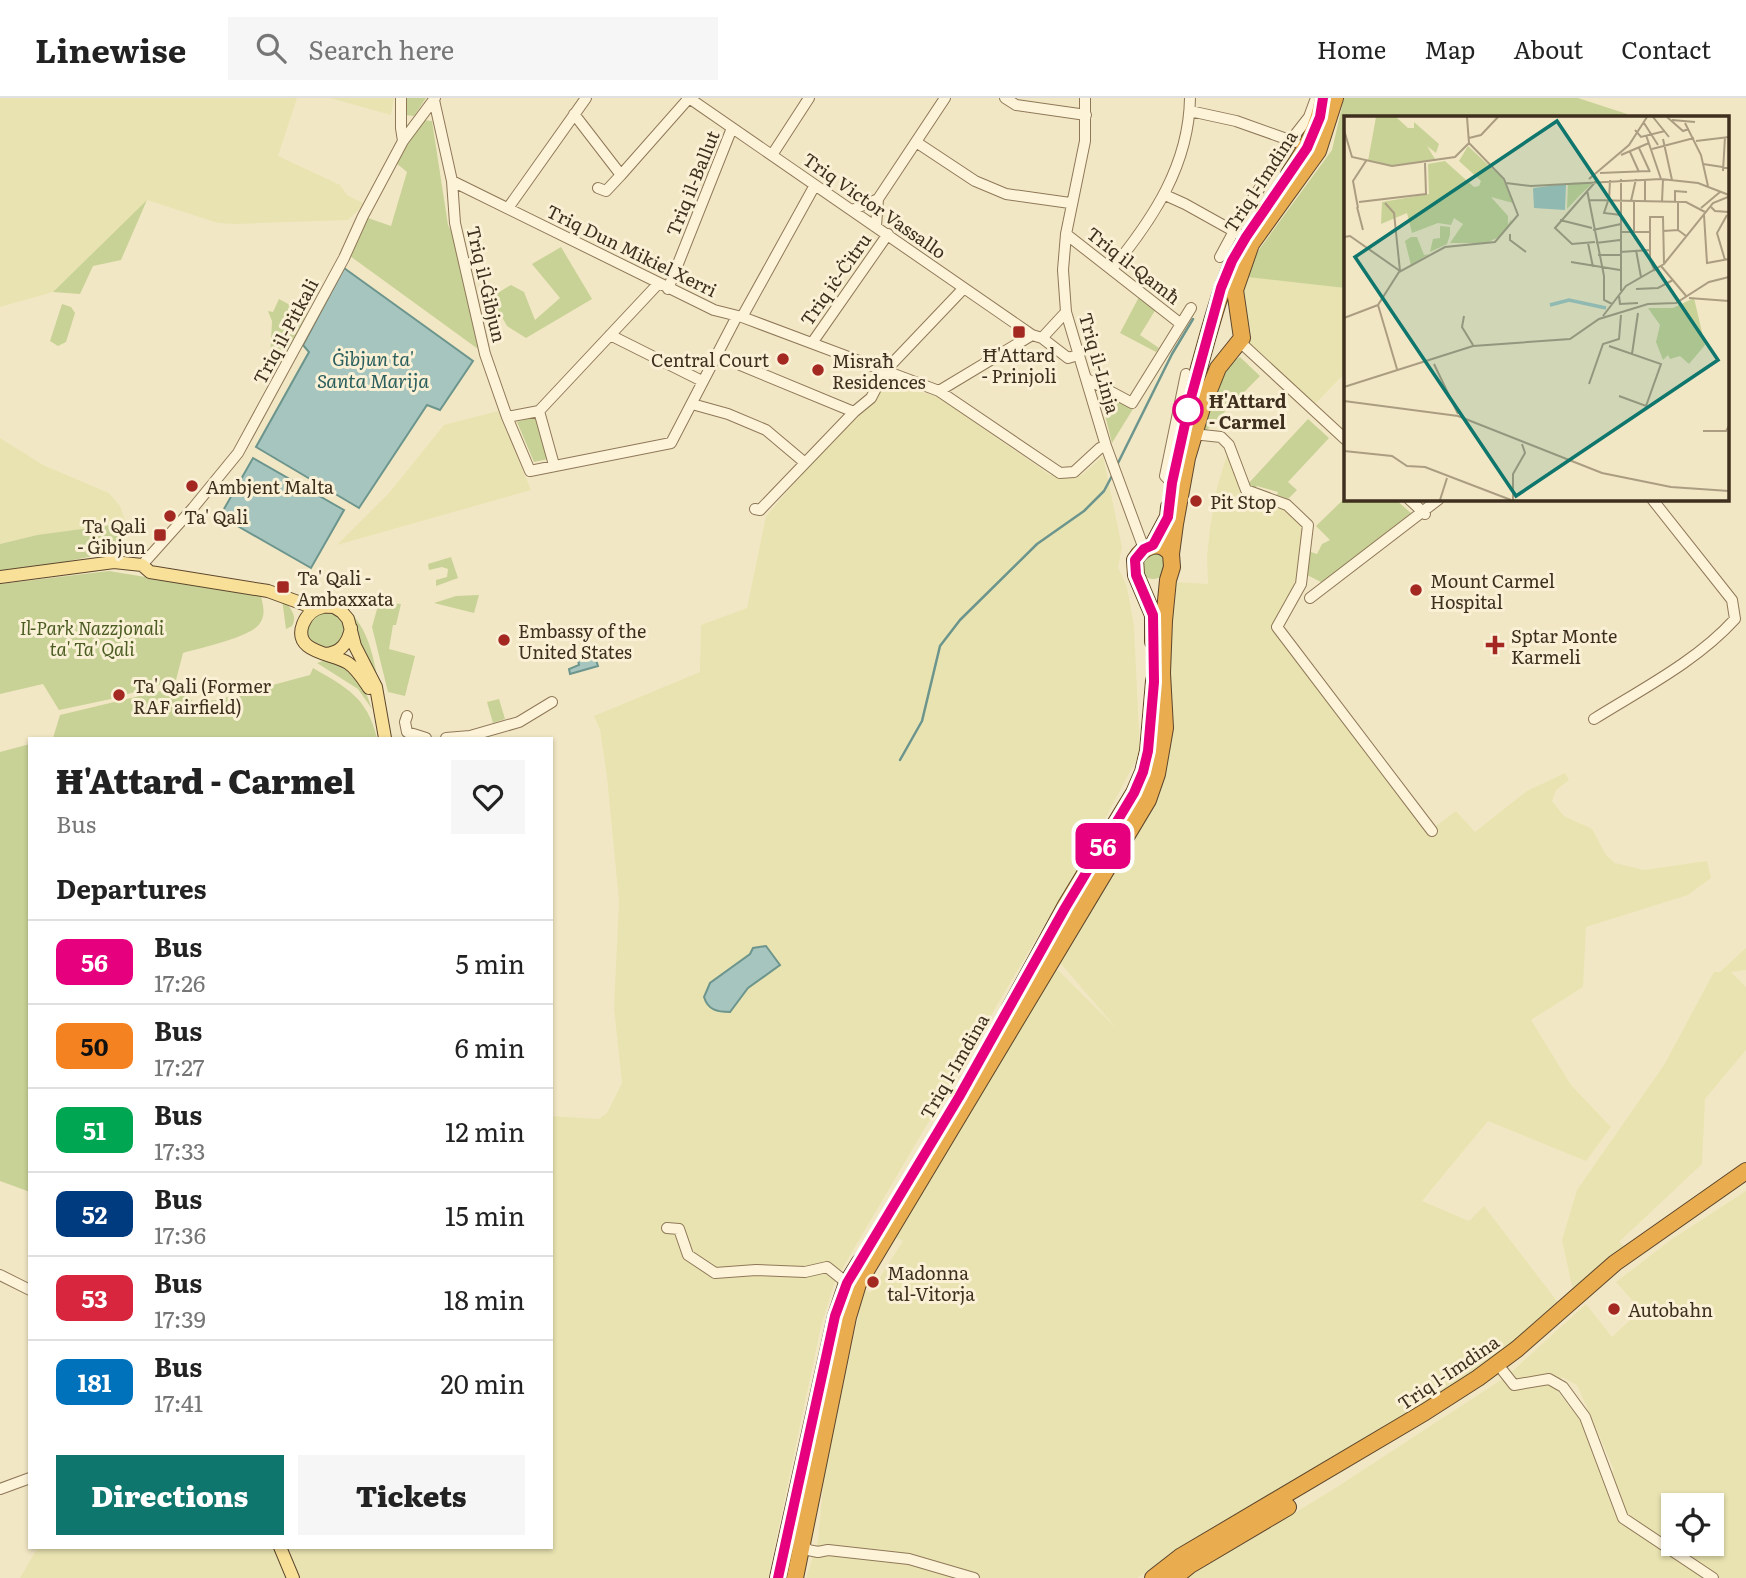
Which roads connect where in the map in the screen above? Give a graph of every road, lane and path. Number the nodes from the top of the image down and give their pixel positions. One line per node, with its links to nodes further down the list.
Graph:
1 (401, 98): 18 (street)
2 (568, 98): 13 (street)
3 (689, 98): 16 (street, Triq Victor Vassallo); 22 (street)
4 (809, 98): 21 (street)
5 (945, 98): 19 (street)
6 (1004, 98): 15 (street)
7 (1085, 98): 15 (street, Triq il-Linja)
8 (1190, 98): 14 (street)
9 (1315, 98): 17 (street)
10 (1324, 98): 20 (highway, Triq l-Imdina)
11 (1335, 98): 46 (highway, Triq l-Imdina)
12 (435, 99): 18 (street, Triq il-Pitkali); 23 (street, Triq il-Ġibjun)
13 (580, 106): 22 (street); 29 (street)
14 (1190, 111): 17 (street); 26 (street)
15 (1086, 115): 28 (street, Triq il-Linja)
16 (732, 128): 21 (street, Triq Victor Vassallo); 37 (street, Triq il-Ballut)
17 (1291, 140): 20 (street); 32 (street)
18 (403, 141): 72 (street, Triq il-Pitkali)
19 (916, 142): 27 (street); 28 (street)
20 (1307, 148): 32 (highway, Triq l-Imdina)
21 (772, 155): 24 (street, Triq Victor Vassallo)
22 (621, 175): 25 (street)
23 (452, 181): 29 (street, Triq Dun Mikiel Xerri); 59 (street, Triq il-Ġibjun)
24 (815, 185): 30 (street, Triq Victor Vassallo); 41 (street)
25 (598, 188)
26 (1165, 195): 32 (street); 36 (street)
27 (878, 199): 30 (street); 31 (street)
28 (1070, 204): 34 (street, Triq il-Linja)
29 (508, 208): 37 (street, Triq Dun Mikiel Xerri)
30 (852, 210): 31 (street, Triq Victor Vassallo)
31 (876, 226): 33 (street, Triq Victor Vassallo)
32 (1239, 230): 35 (street); 43 (highway, Triq l-Imdina)
33 (888, 234): 38 (street, Triq Victor Vassallo); 47 (street, Triq iċ-Ċitru)
34 (1066, 234): 36 (street, Triq il-Qamħ); 40 (street, Triq il-Linja)
35 (1220, 257)
36 (1112, 269): 42 (street, Triq il-Qamħ)
37 (663, 287): 41 (street, Triq Dun Mikiel Xerri); 44 (street)
38 (964, 288): 45 (street, Triq Victor Vassallo); 50 (street)
39 (1191, 308): 42 (street)
40 (1066, 312): 45 (street); 49 (street, Triq il-Linja)
41 (739, 316): 47 (street, Triq Dun Mikiel Xerri); 48 (street)
42 (1181, 324): 52 (street)
43 (1210, 329): 46 (highway); 46 (highway); 55 (highway, Triq l-Imdina)
44 (610, 335): 53 (street); 57 (street)
45 (1037, 336): 49 (street, Triq Victor Vassallo); 54 (street)
46 (1239, 339): 60 (highway, Triq l-Imdina); 61 (street)
47 (812, 344): 50 (street, Triq Dun Mikiel Xerri)
48 (716, 355): 53 (street); 58 (street)
49 (1079, 355): 52 (street, Triq il-Linja)
50 (885, 372): 54 (street, Triq Dun Mikiel Xerri); 58 (street)
51 (1186, 374): 55 (street)
52 (1087, 379): 62 (street, Triq il-Linja)
53 (702, 381): 56 (street)
54 (939, 391): 62 (street, Triq Dun Mikiel Xerri)
55 (1185, 402): 70 (highway, Triq l-Imdina)
56 (692, 404): 63 (street); 64 (street)
57 (539, 411): 59 (street); 64 (street)
58 (854, 412): 63 (street)
59 (507, 417): 64 (street, Triq il-Ġibjun)
60 (1193, 434): 71 (highway, Triq l-Imdina); 89 (street)
61 (1344, 438)
62 (1106, 446): 70 (street, Triq il-Linja)
63 (804, 462): 68 (street)
64 (554, 465)
65 (1410, 500): 69 (street)
66 (1438, 500): 69 (street)
67 (1653, 500): 85 (street)
68 (755, 509)
69 (1424, 513): 77 (street)
70 (1149, 547): 71 (highway); 74 (highway, Triq l-Imdina)
71 (1171, 554): 75 (highway, Triq l-Imdina)
72 (142, 565): 73 (main road); 76 (main road)
73 (0, 577)
74 (1139, 580): 75 (highway); 94 (highway, Triq l-Imdina)
75 (1168, 580): 99 (highway, Triq l-Imdina)
76 (285, 596): 78 (main road); 79 (main road)
77 (1310, 598)
78 (325, 606): 79 (main road); 80 (main road)
79 (304, 622): 81 (main road)
80 (351, 628): 81 (main road); 83 (main road)
81 (324, 654): 83 (main road)
82 (552, 702): 88 (street)
83 (379, 707): 86 (main road)
84 (407, 716): 87 (street)
85 (1594, 719)
86 (385, 737)
87 (422, 737)
88 (458, 737)
89 (1432, 831)
90 (1746, 1171): 105 (highway, Triq l-Imdina)
91 (1746, 1183): 96 (highway, Triq l-Imdina)
92 (667, 1228): 94 (street)
93 (0, 1275): 95 (street)
94 (847, 1283): 102 (highway, Triq l-Imdina)
95 (28, 1289)
96 (1503, 1371): 106 (highway, Triq l-Imdina); 107 (street)
97 (28, 1479): 98 (street)
98 (0, 1489)
99 (803, 1543): 103 (highway, Triq l-Imdina); 104 (street)
100 (281, 1549): 101 (main road)
101 (293, 1578)
102 (778, 1578)
103 (795, 1578)
104 (974, 1578)
105 (1153, 1578)
106 (1174, 1578)
107 (1713, 1578)

